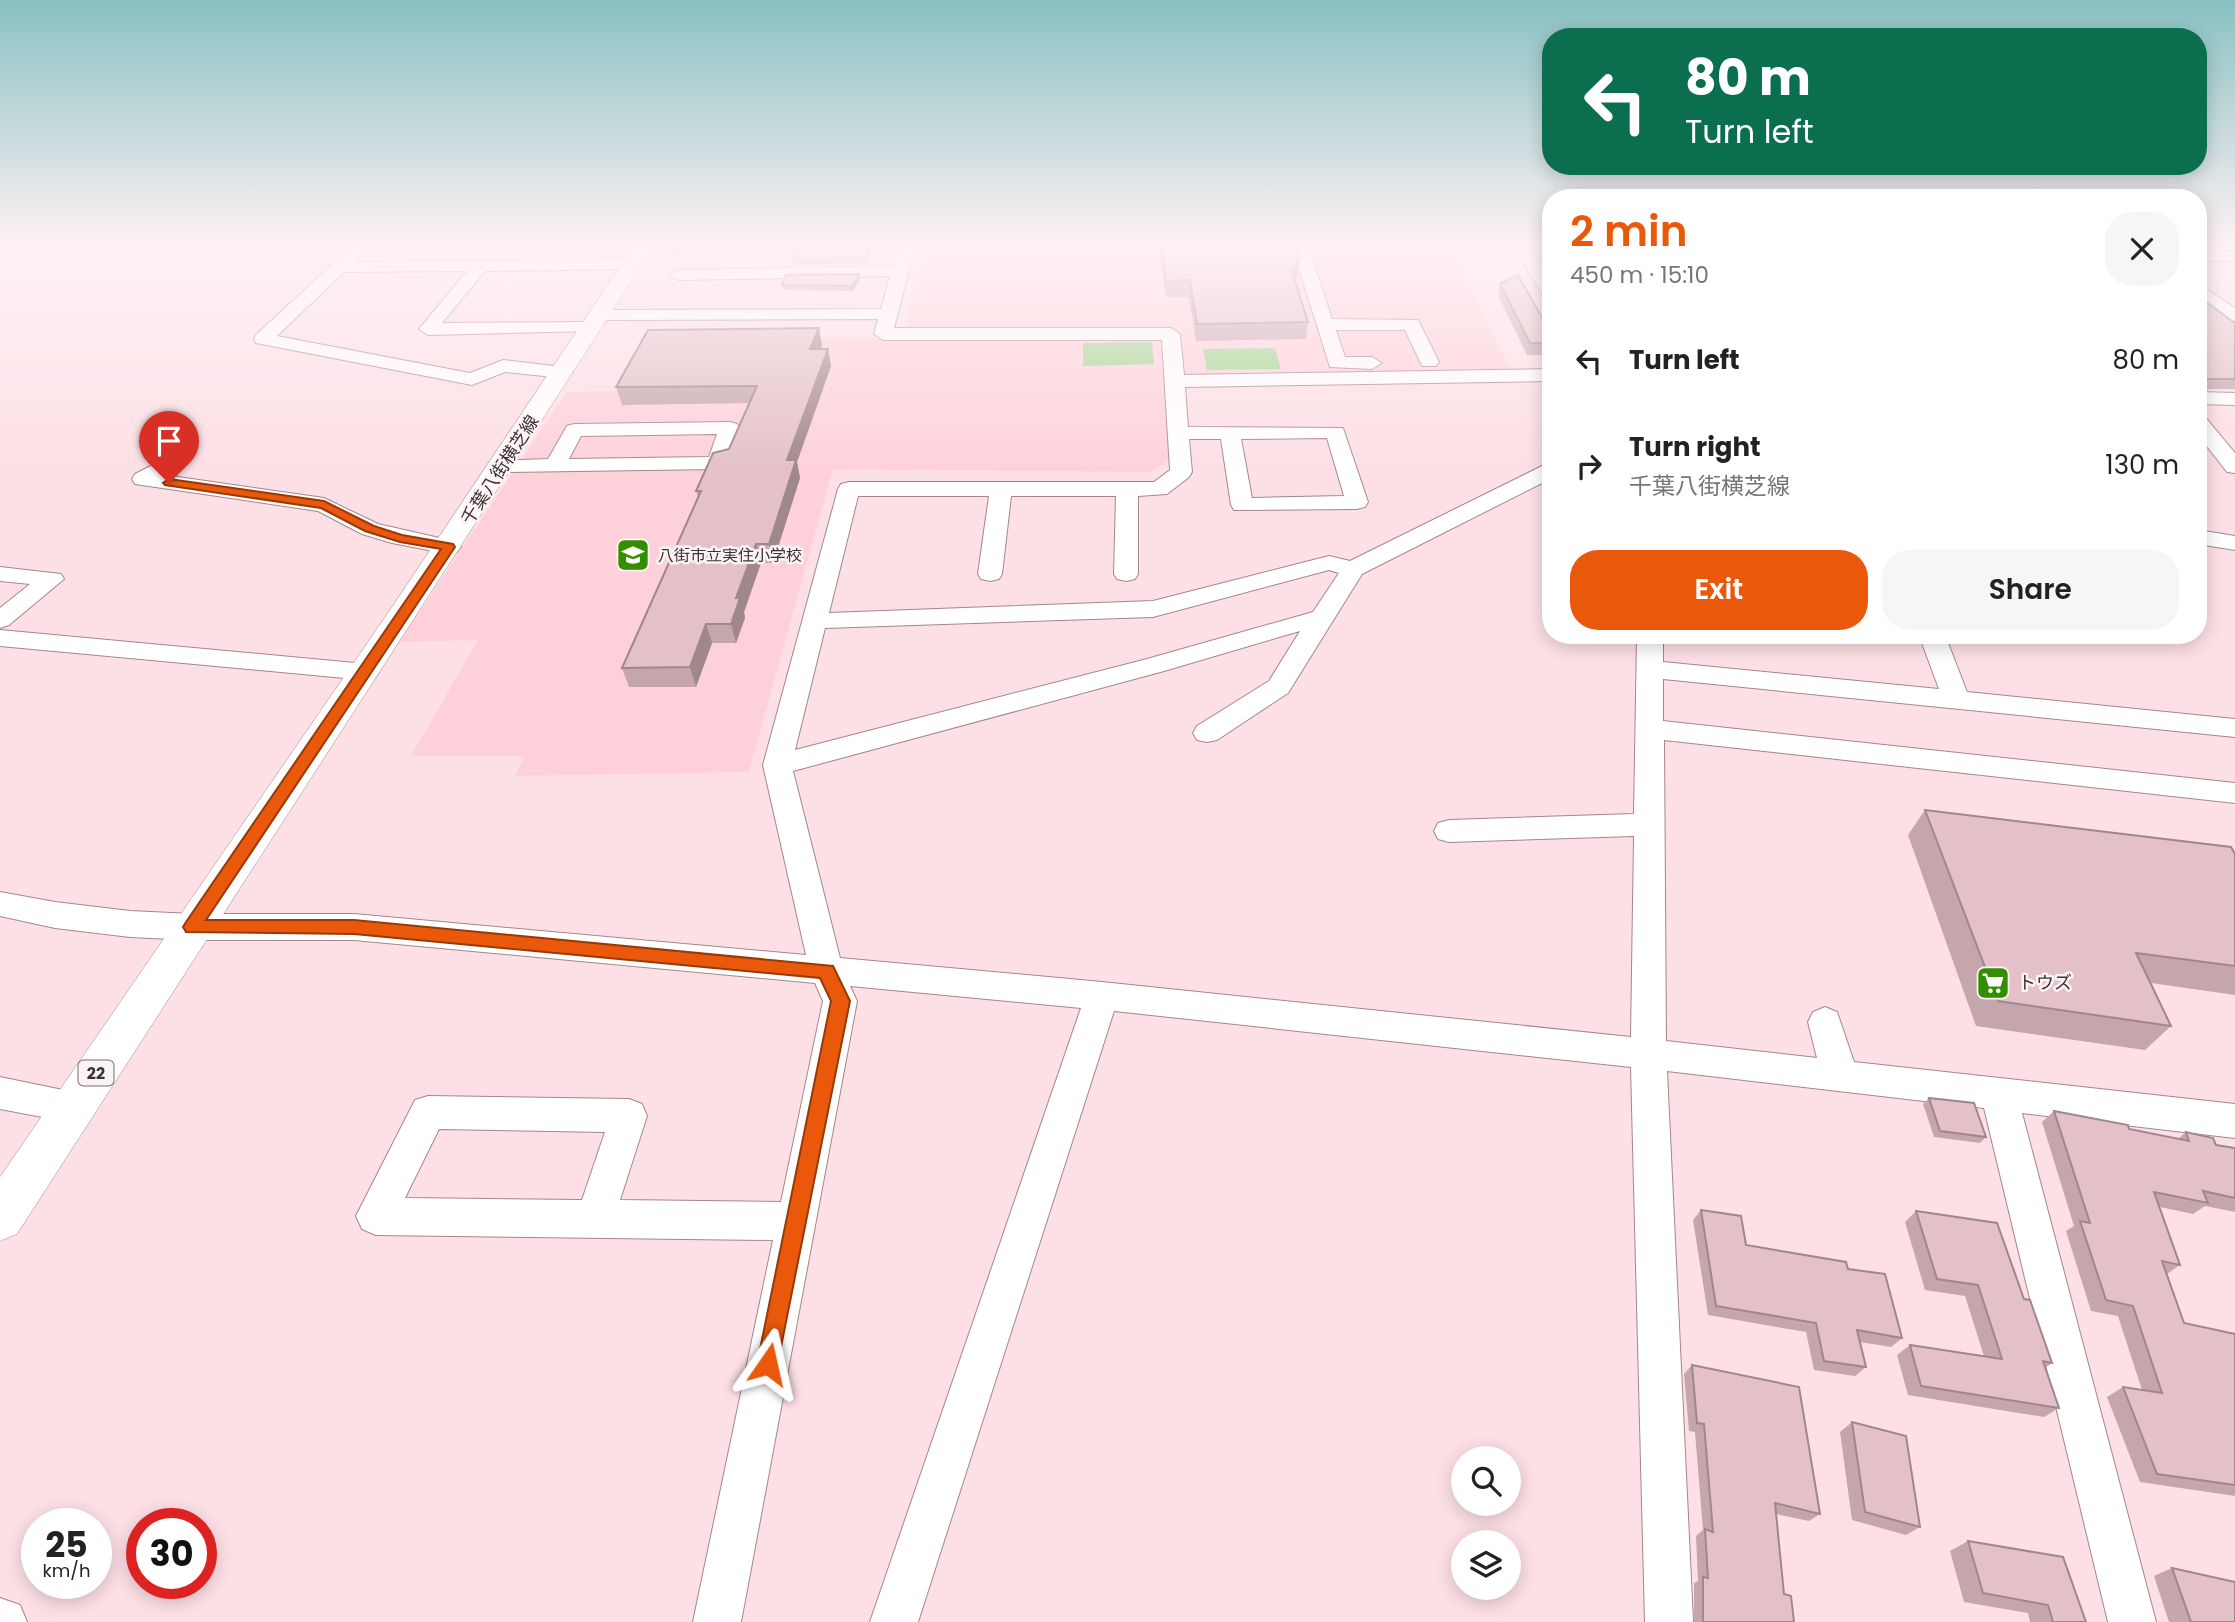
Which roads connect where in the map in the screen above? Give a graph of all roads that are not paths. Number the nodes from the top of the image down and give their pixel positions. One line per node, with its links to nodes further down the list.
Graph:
1 (285, 319): 10 (street)
2 (436, 319): 6 (street)
3 (680, 319): 6 (street)
4 (887, 319): 12 (street)
5 (1323, 319): 7 (street)
6 (596, 321): 10 (main road, 千葉八街横芝線 / 22)
7 (1325, 325): 9 (street); 9 (street)
8 (1542, 360): 9 (street)
9 (1429, 362)
10 (563, 372): 22 (main road, 千葉八街横芝線 / 22)
11 (1542, 375): 12 (street)
12 (1174, 381): 17 (street)
13 (2207, 398): 14 (street)
14 (2235, 399)
15 (685, 428): 20 (street); 20 (street); 21 (street)
16 (2207, 432): 23 (street)
17 (1179, 433): 18 (street); 26 (street)
18 (1230, 433): 18 (street)
19 (170, 462): 29 (street)
20 (670, 463): 21 (street)
21 (555, 465): 22 (street)
22 (502, 466): 29 (main road, 千葉八街横芝線 / 22)
23 (2235, 467)
24 (1542, 475): 30 (street)
25 (1001, 489): 26 (street); 31 (street); 36 (street)
26 (1127, 489): 33 (street)
27 (2207, 538): 28 (street)
28 (2235, 543)
29 (449, 547): 41 (main road, 千葉八街横芝線 / 22)
30 (1353, 569): 34 (street); 36 (street)
31 (990, 574)
32 (0, 575): 35 (street)
33 (1126, 575)
34 (1322, 617): 45 (street); 46 (street)
35 (0, 620)
36 (814, 621): 46 (street)
37 (0, 638): 41 (street)
38 (1650, 644): 40 (street)
39 (1935, 644): 42 (street)
40 (1650, 669): 42 (street); 44 (street)
41 (366, 672): 51 (main road, 千葉八街横芝線 / 22)
42 (1956, 700): 43 (street)
43 (2235, 728)
44 (1650, 729): 47 (street); 48 (street)
45 (1207, 733)
46 (777, 765): 52 (street)
47 (2235, 793)
48 (1658, 817): 49 (street); 55 (street)
49 (1449, 831)
50 (0, 904): 51 (street)
51 (192, 927): 52 (street); 59 (main road, 千葉八街横芝線 / 22)
52 (826, 971): 53 (street); 63 (street)
53 (1102, 996): 55 (street); 65 (street)
54 (1825, 1022): 56 (street)
55 (1648, 1054): 56 (street); 66 (street)
56 (1840, 1076): 58 (street)
57 (0, 1093): 59 (street)
58 (1999, 1094): 60 (street); 67 (street)
59 (74, 1107): 61 (main road, 千葉八街横芝線 / 22)
60 (2235, 1121)
61 (0, 1218)
62 (595, 1218): 62 (street); 63 (street)
63 (797, 1221): 64 (street)
64 (717, 1622)
65 (894, 1622)
66 (1669, 1622)
67 (2132, 1622)

